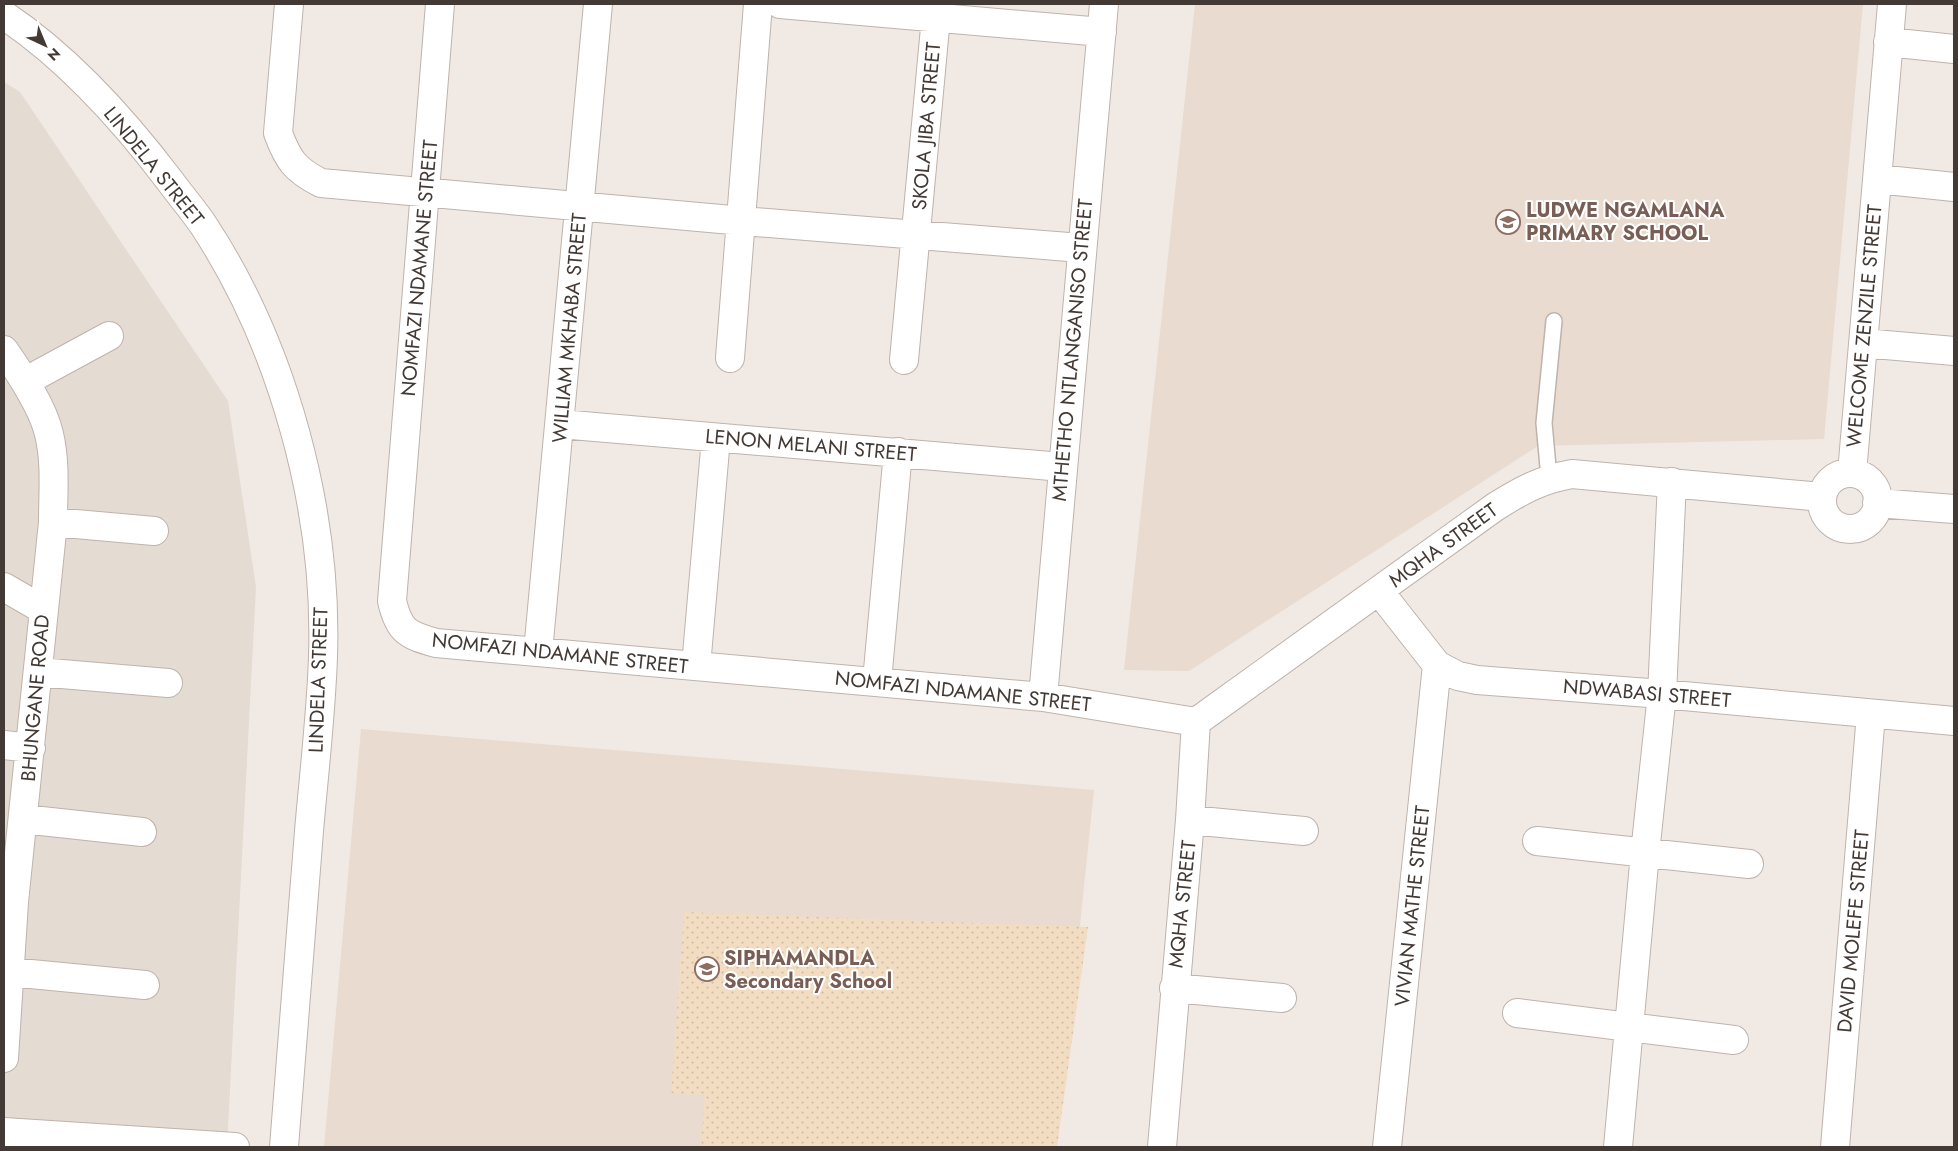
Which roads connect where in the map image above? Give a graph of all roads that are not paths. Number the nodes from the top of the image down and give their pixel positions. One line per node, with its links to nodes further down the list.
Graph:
1 (289, 4): 15 (street)
2 (440, 4): 15 (street, NOMFAZI NDAMANE STREET)
3 (598, 4): 16 (street, WILLIAM MKHABA STREET)
4 (758, 4): 17 (street)
5 (780, 4): 9 (street)
6 (1104, 4): 10 (street, MTHETHO NTLANGANISO STREET)
7 (1892, 4): 11 (street, WELCOME ZENZILE STREET)
8 (4, 15): 74 (street, LINDELA STREET)
9 (936, 17): 10 (street); 18 (street, SKOLA JIBA STREET)
10 (1102, 32): 19 (street, MTHETHO NTLANGANISO STREET)
11 (1888, 42): 12 (street); 13 (street, WELCOME ZENZILE STREET)
12 (1954, 49)
13 (1877, 179): 14 (street, WELCOME ZENZILE STREET); 22 (street, WELCOME ZENZILE STREET)
14 (1954, 187)
15 (425, 192): 16 (street); 43 (street, NOMFAZI NDAMANE STREET)
16 (580, 205): 17 (street); 28 (street, WILLIAM MKHABA STREET)
17 (743, 221): 18 (street); 25 (street)
18 (917, 234): 19 (street); 26 (street, SKOLA JIBA STREET)
19 (1081, 248): 31 (street, MTHETHO NTLANGANISO STREET)
20 (1554, 321): 33 (lane)
21 (109, 336): 27 (street)
22 (1863, 343): 24 (street); 32 (street, WELCOME ZENZILE STREET)
23 (4, 350): 27 (street, BHUNGANE ROAD)
24 (1954, 351)
25 (730, 358)
26 (904, 360)
27 (26, 381): 38 (street, BHUNGANE ROAD)
28 (560, 424): 29 (street, LENON MELANI STREET); 43 (street, WILLIAM MKHABA STREET)
29 (716, 438): 30 (street, LENON MELANI STREET); 45 (street)
30 (898, 452): 31 (street, LENON MELANI STREET); 47 (street)
31 (1062, 468): 50 (street, MTHETHO NTLANGANISO STREET)
32 (1852, 473): 35 (street); 36 (street)
33 (1549, 478): 34 (street, MQHA STREET); 41 (street, MQHA STREET)
34 (1672, 482): 35 (street, MQHA STREET); 49 (street)
35 (1822, 498): 36 (street)
36 (1877, 503): 37 (street)
37 (1954, 510)
38 (53, 522): 39 (street); 42 (street, BHUNGANE ROAD)
39 (154, 531)
40 (4, 587): 42 (street)
41 (1380, 591): 44 (street, NDWABASI STREET); 53 (street, MQHA STREET)
42 (42, 609): 46 (street, BHUNGANE ROAD)
43 (538, 652): 45 (street, NOMFAZI NDAMANE STREET)
44 (1438, 665): 49 (street, NDWABASI STREET); 76 (street, VIVIAN MATHE STREET)
45 (696, 666): 47 (street, NOMFAZI NDAMANE STREET)
46 (38, 672): 48 (street); 55 (street, BHUNGANE ROAD)
47 (877, 681): 50 (street, NOMFAZI NDAMANE STREET)
48 (168, 683)
49 (1662, 694): 51 (street, NDWABASI STREET); 61 (street)
50 (1043, 697): 53 (street, NOMFAZI NDAMANE STREET)
51 (1871, 714): 52 (street, NDWABASI STREET); 78 (street, DAVID MOLEFE STREET)
52 (1954, 721)
53 (1196, 722): 57 (street, MQHA STREET)
54 (4, 745): 55 (street)
55 (31, 748): 56 (street, BHUNGANE ROAD)
56 (23, 819): 59 (street); 63 (street, BHUNGANE ROAD)
57 (1190, 820): 58 (street, MQHA STREET); 66 (street, MQHA STREET)
58 (1304, 831)
59 (142, 832)
60 (1537, 841): 61 (street)
61 (1645, 852): 62 (street); 69 (street)
62 (1750, 864)
63 (9, 901): 64 (street, BHUNGANE ROAD)
64 (10, 972): 65 (street); 71 (street, BHUNGANE ROAD)
65 (145, 985)
66 (1174, 988): 67 (street, MQHA STREET); 75 (street, MQHA STREET)
67 (1282, 998)
68 (1517, 1013): 69 (street)
69 (1629, 1026): 70 (street); 77 (street)
70 (1734, 1040)
71 (4, 1058)
72 (4, 1132): 73 (street)
73 (235, 1147)
74 (284, 1147)
75 (1162, 1147)
76 (1387, 1147)
77 (1618, 1147)
78 (1835, 1147)

